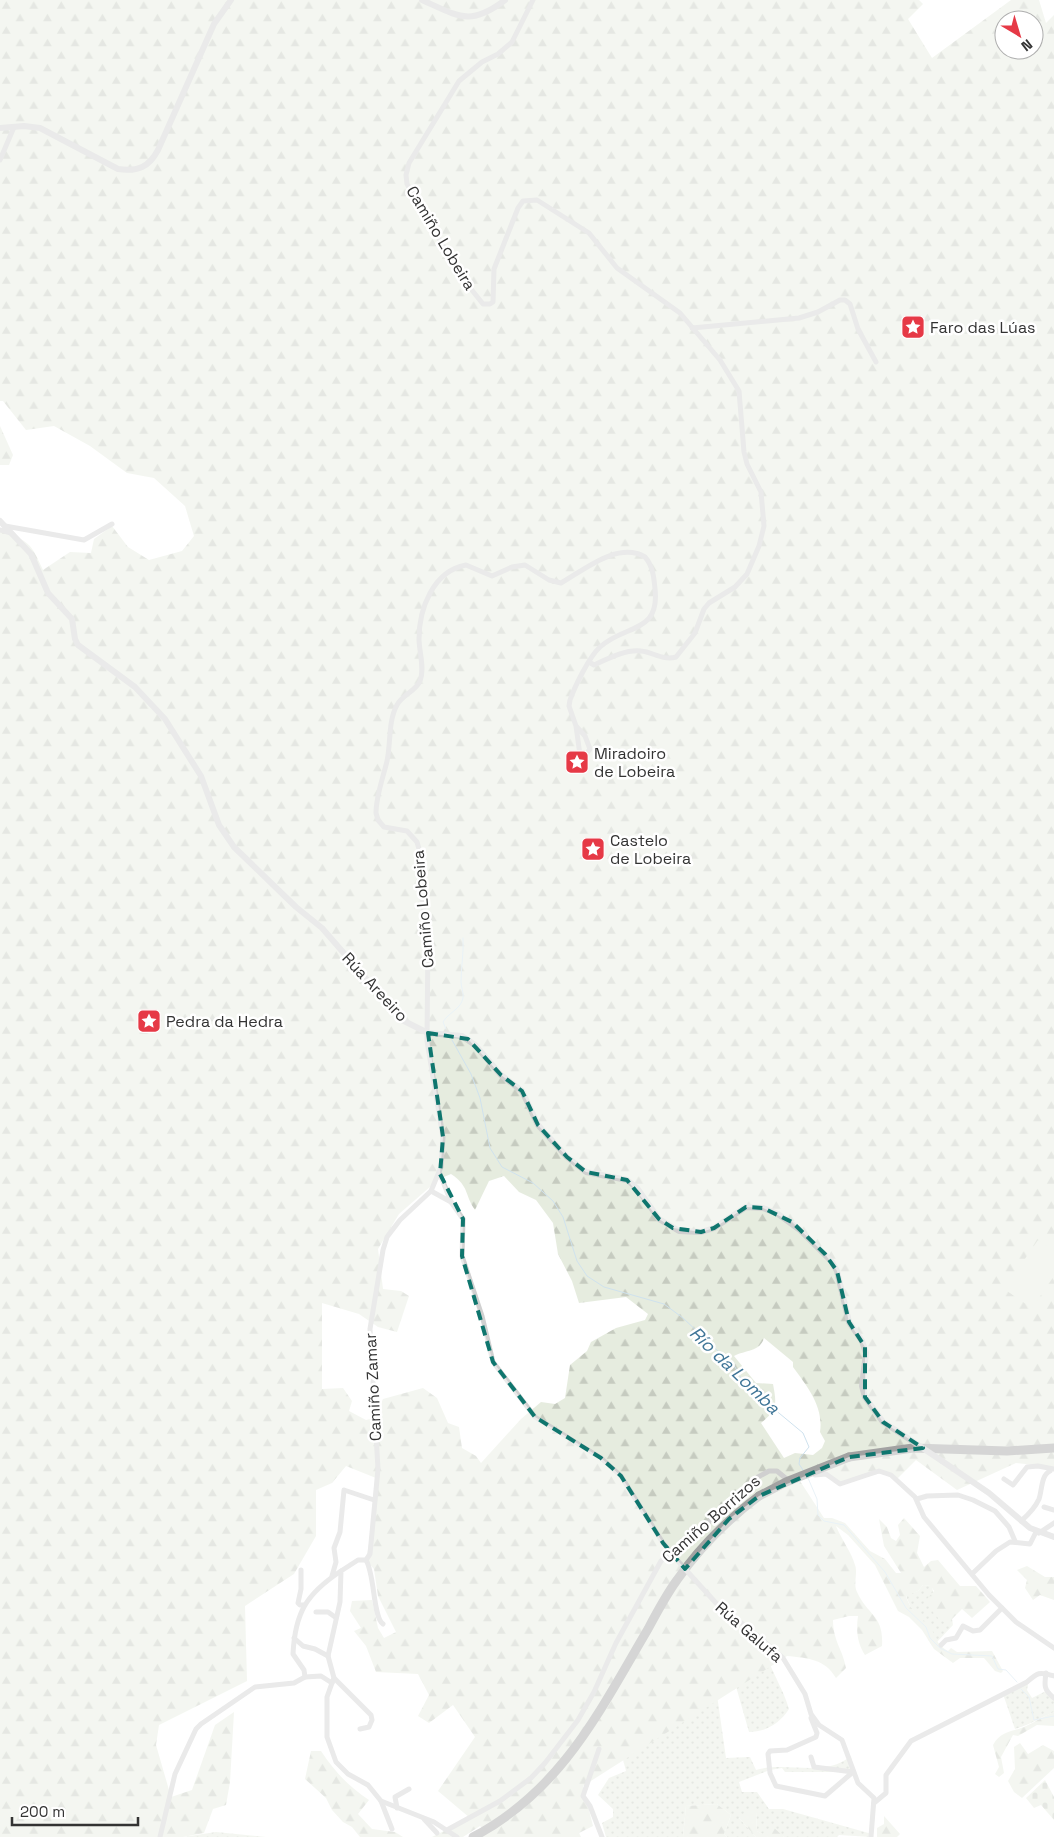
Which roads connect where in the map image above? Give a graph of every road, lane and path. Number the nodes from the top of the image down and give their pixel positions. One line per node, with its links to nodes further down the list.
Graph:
1 (231, 0): 5 (street)
2 (422, 0): 3 (street)
3 (505, 0)
4 (534, 0): 8 (street, Camiño Lobeira)
5 (14, 127): 6 (street); 7 (street)
6 (0, 128)
7 (0, 160)
8 (692, 328): 9 (street); 12 (street, Camiño Lobeira)
9 (876, 362)
10 (112, 524): 11 (street, Rúa Areeiro)
11 (1, 526): 14 (street, Rúa Areeiro)
12 (589, 662): 13 (street, Camiño Lobeira); 14 (street, Camiño Lobeira)
13 (576, 726): 13 (street, Camiño Lobeira)
14 (428, 1034): 15 (street, Camiño Zamar); 25 (street, Rúa Areeiro, bridge)
15 (440, 1174): 16 (street, Camiño Zamar); 17 (street, Rúa Galufa)
16 (431, 1191): 17 (street); 22 (street, Camiño Zamar)
17 (451, 1202): 30 (street, Rúa Galufa)
18 (1054, 1448): 64 (highway, bridge)
19 (1052, 1471): 20 (street); 25 (street)
20 (1004, 1479)
21 (916, 1498): 29 (street); 30 (street, Camiño Borrizos); 34 (street, Camiño Borrizos)
22 (374, 1500): 31 (street, Camiño Zamar); 35 (street)
23 (1044, 1507): 24 (street)
24 (1054, 1510)
25 (1020, 1520): 27 (street, Rúa Areeiro)
26 (1054, 1523): 27 (street)
27 (1038, 1532): 28 (street); 29 (street)
28 (1054, 1537)
29 (1015, 1541): 34 (street)
30 (671, 1552): 50 (street, Rúa Galufa, bridge); 62 (street, Camiño Borrizos)
31 (366, 1560): 33 (street); 40 (street)
32 (301, 1570): 36 (street)
33 (340, 1571): 35 (street); 39 (street)
34 (973, 1573): 37 (street, Camiño Borrizos)
35 (332, 1576): 36 (street)
36 (304, 1605): 41 (street)
37 (1002, 1608): 42 (street); 43 (street, Camiño Borrizos)
38 (316, 1612): 39 (street)
39 (335, 1617): 44 (street)
40 (383, 1624)
41 (294, 1638): 44 (street); 47 (street)
42 (941, 1645)
43 (1054, 1648)
44 (328, 1656): 48 (street)
45 (1046, 1673): 46 (street); 49 (street); 57 (street)
46 (1054, 1676)
47 (305, 1677): 48 (street); 63 (street)
48 (333, 1681): 51 (street); 56 (street)
49 (1054, 1698)
50 (811, 1714): 54 (street, Rúa Galufa); 54 (street, Rúa Galufa)
51 (360, 1730)
52 (599, 1749): 65 (street)
53 (812, 1756): 54 (street)
54 (854, 1772): 57 (street, Rúa Galufa)
55 (409, 1789): 58 (street)
56 (381, 1801): 58 (street); 60 (street)
57 (874, 1803): 66 (street)
58 (397, 1808): 59 (street)
59 (424, 1818): 61 (street); 62 (street)
60 (392, 1829)
61 (437, 1833)
62 (452, 1833)
63 (160, 1837)
64 (473, 1837)
65 (602, 1837)
66 (871, 1837)

